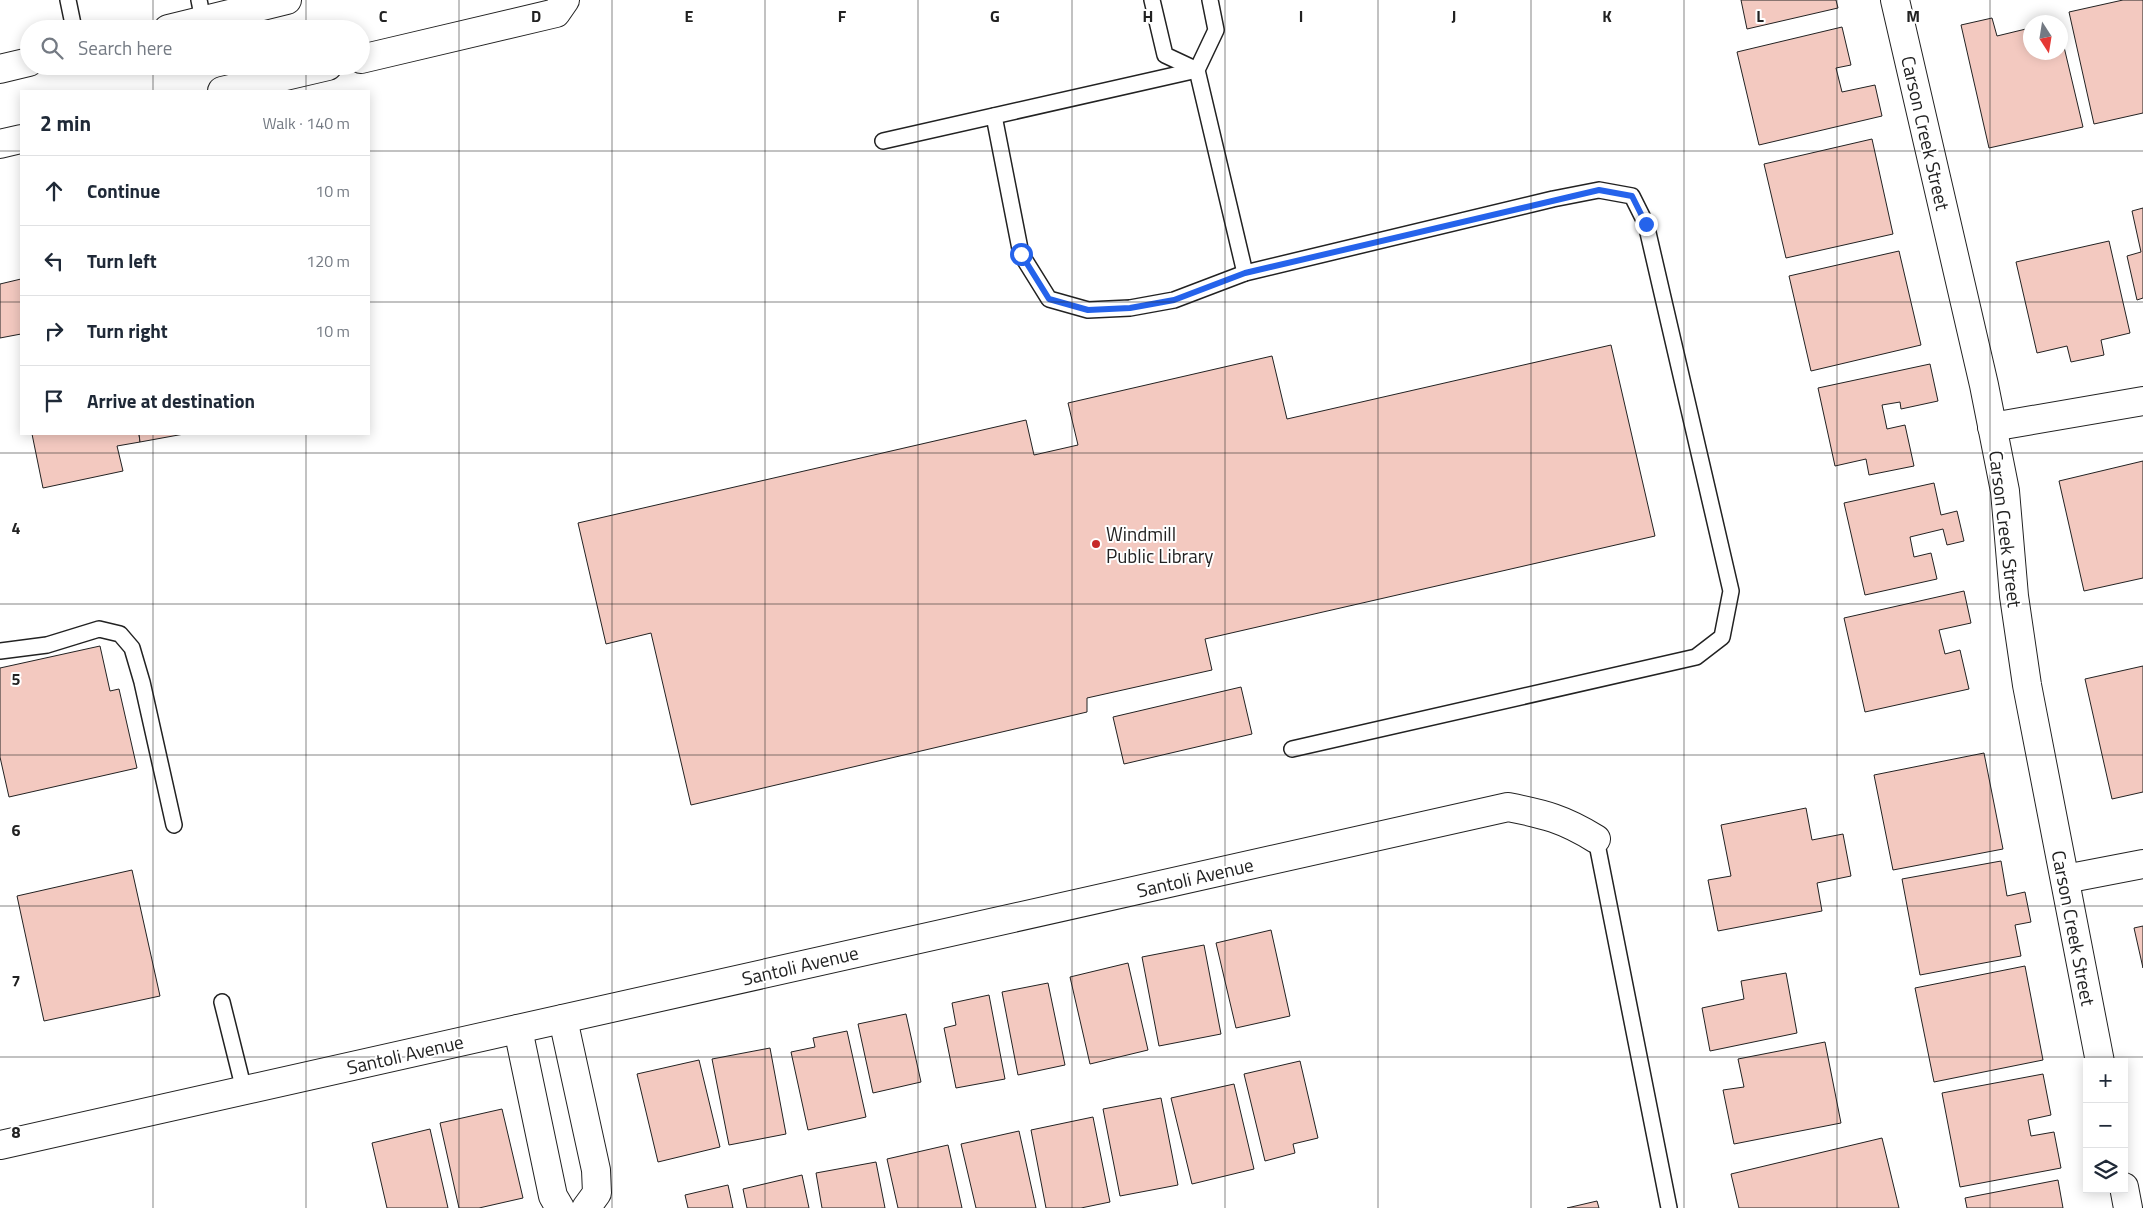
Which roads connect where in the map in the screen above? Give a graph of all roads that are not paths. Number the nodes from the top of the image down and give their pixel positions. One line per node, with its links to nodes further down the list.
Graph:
1 (68, 0): 8 (lane)
2 (287, 0): 7 (street)
3 (566, 0): 10 (street)
4 (1152, 0): 13 (lane)
5 (1210, 0): 13 (lane)
6 (1895, 0): 22 (street, Carson Creek Street)
7 (201, 10): 9 (street)
8 (72, 20)
9 (184, 20)
10 (370, 56)
11 (20, 64): 12 (street)
12 (0, 69)
13 (1197, 70): 16 (lane); 20 (lane)
14 (290, 75): 15 (street)
15 (226, 90)
16 (994, 116): 18 (lane); 20 (lane)
17 (20, 139): 19 (street)
18 (884, 141)
19 (0, 144)
20 (1245, 273): 24 (lane)
21 (2143, 400): 22 (street)
22 (1992, 427): 28 (street, Carson Creek Street)
23 (0, 652): 25 (lane)
24 (1292, 749)
25 (174, 825)
26 (1596, 838): 30 (street, Santoli Avenue); 38 (lane)
27 (2143, 864): 28 (street)
28 (2065, 879): 32 (street, Carson Creek Street)
29 (222, 1002): 33 (lane)
30 (563, 1019): 31 (street, Santoli Avenue); 37 (street)
31 (518, 1029): 33 (street, Santoli Avenue); 36 (street)
32 (2099, 1058)
33 (244, 1090): 34 (street, Santoli Avenue)
34 (0, 1145)
35 (2125, 1193): 39 (street)
36 (560, 1208)
37 (586, 1208)
38 (1669, 1208)
39 (2128, 1208)

